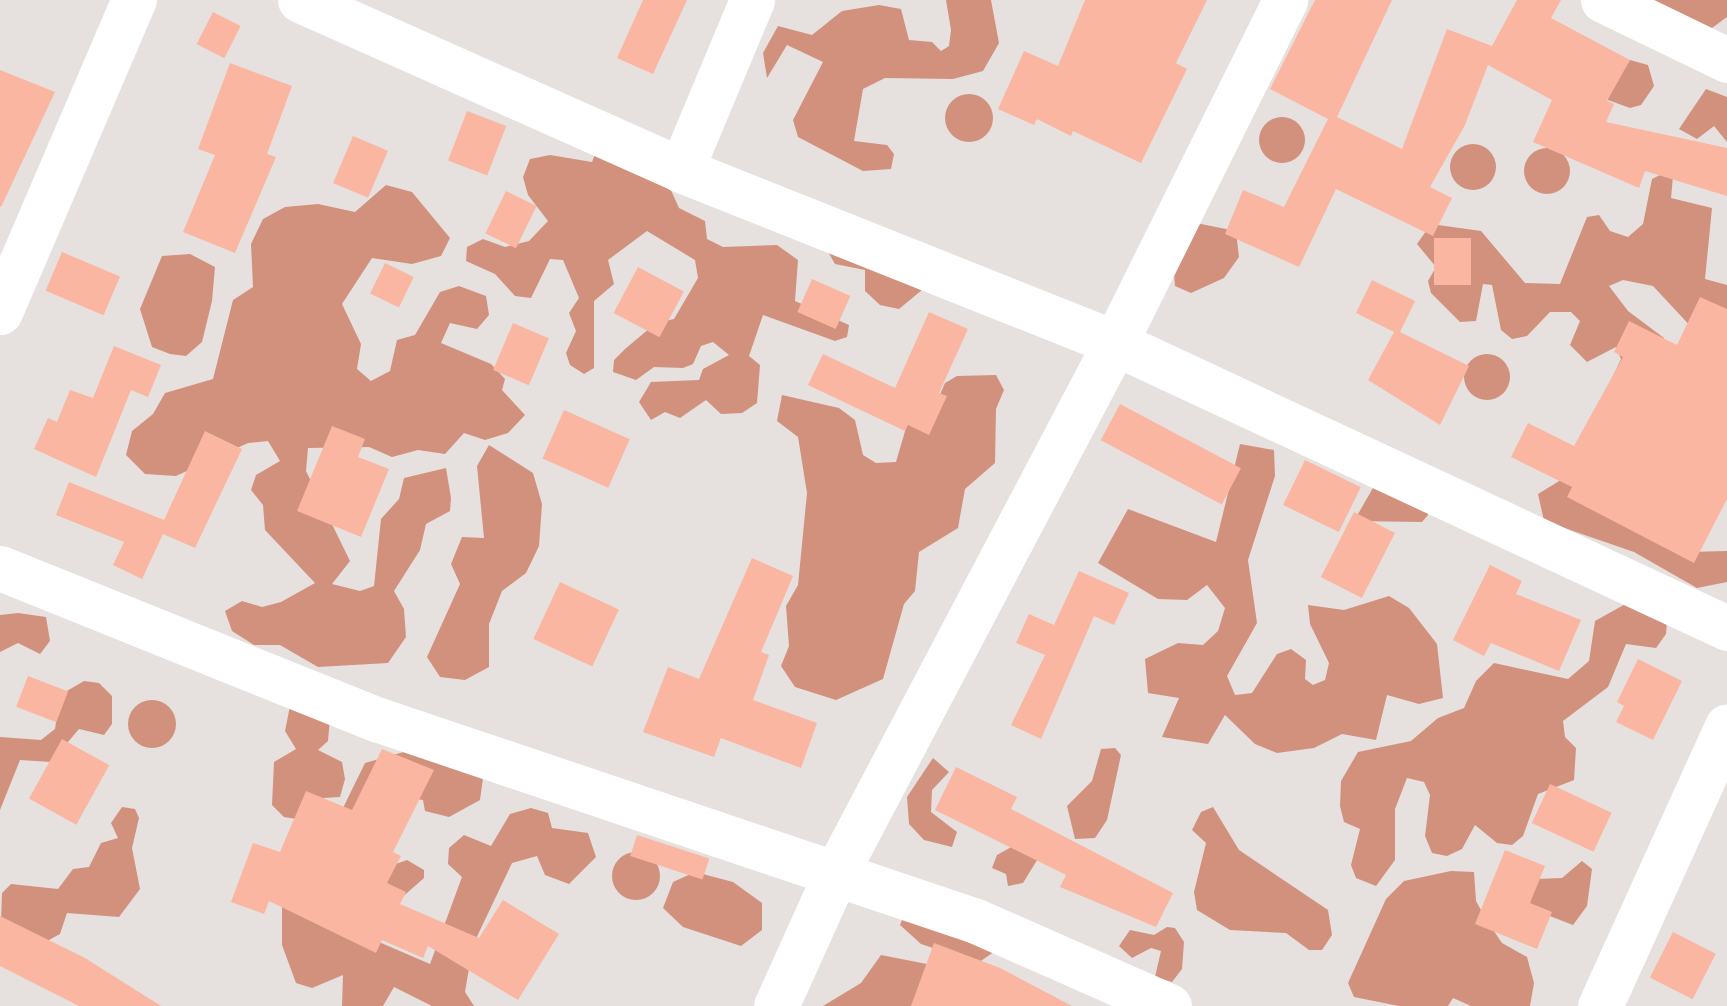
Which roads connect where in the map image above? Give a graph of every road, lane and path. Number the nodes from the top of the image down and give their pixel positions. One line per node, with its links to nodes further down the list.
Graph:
1 (134, 0): 8 (street)
2 (300, 0): 7 (street)
3 (752, 0): 7 (street)
4 (1285, 0): 9 (street)
5 (1602, 0): 6 (street)
6 (1727, 60)
7 (681, 170): 9 (street)
8 (0, 312)
9 (1116, 344): 11 (street); 13 (street)
10 (0, 568): 13 (street)
11 (1727, 628)
12 (1727, 726): 16 (street)
13 (837, 871): 14 (street); 15 (street)
14 (776, 1006)
15 (1169, 1006)
16 (1600, 1006)

